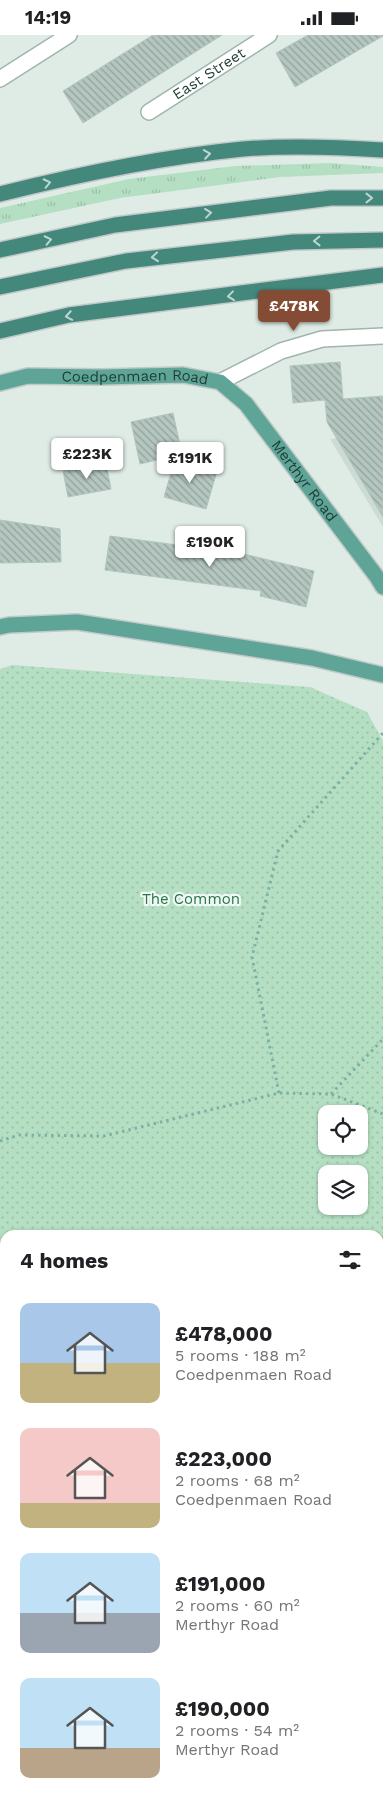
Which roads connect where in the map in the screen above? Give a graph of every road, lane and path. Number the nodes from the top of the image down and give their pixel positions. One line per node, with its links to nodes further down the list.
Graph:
1 (69, 35): 4 (street)
2 (269, 35): 3 (street, East Street)
3 (248, 40): 5 (street, East Street)
4 (0, 79)
5 (149, 112)
6 (383, 150): 7 (highway, one-way to 6)
7 (0, 194)
8 (383, 198): 10 (highway, one-way to 8)
9 (383, 240): 12 (highway, one-way to 12)
10 (0, 250)
11 (383, 275): 13 (highway, one-way to 13)
12 (0, 287)
13 (0, 331)
14 (383, 336): 15 (street, Coedpenmaen Road)
15 (220, 382): 16 (main road, Coedpenmaen Road); 17 (main road, Merthyr Road)
16 (0, 383)
17 (381, 580)
18 (0, 627): 19 (main road)
19 (383, 675)
20 (383, 733): 22 (path)
21 (383, 1039): 23 (path)
22 (279, 1093): 23 (path); 25 (path)
23 (331, 1094): 24 (path)
24 (383, 1114)
25 (0, 1141)

